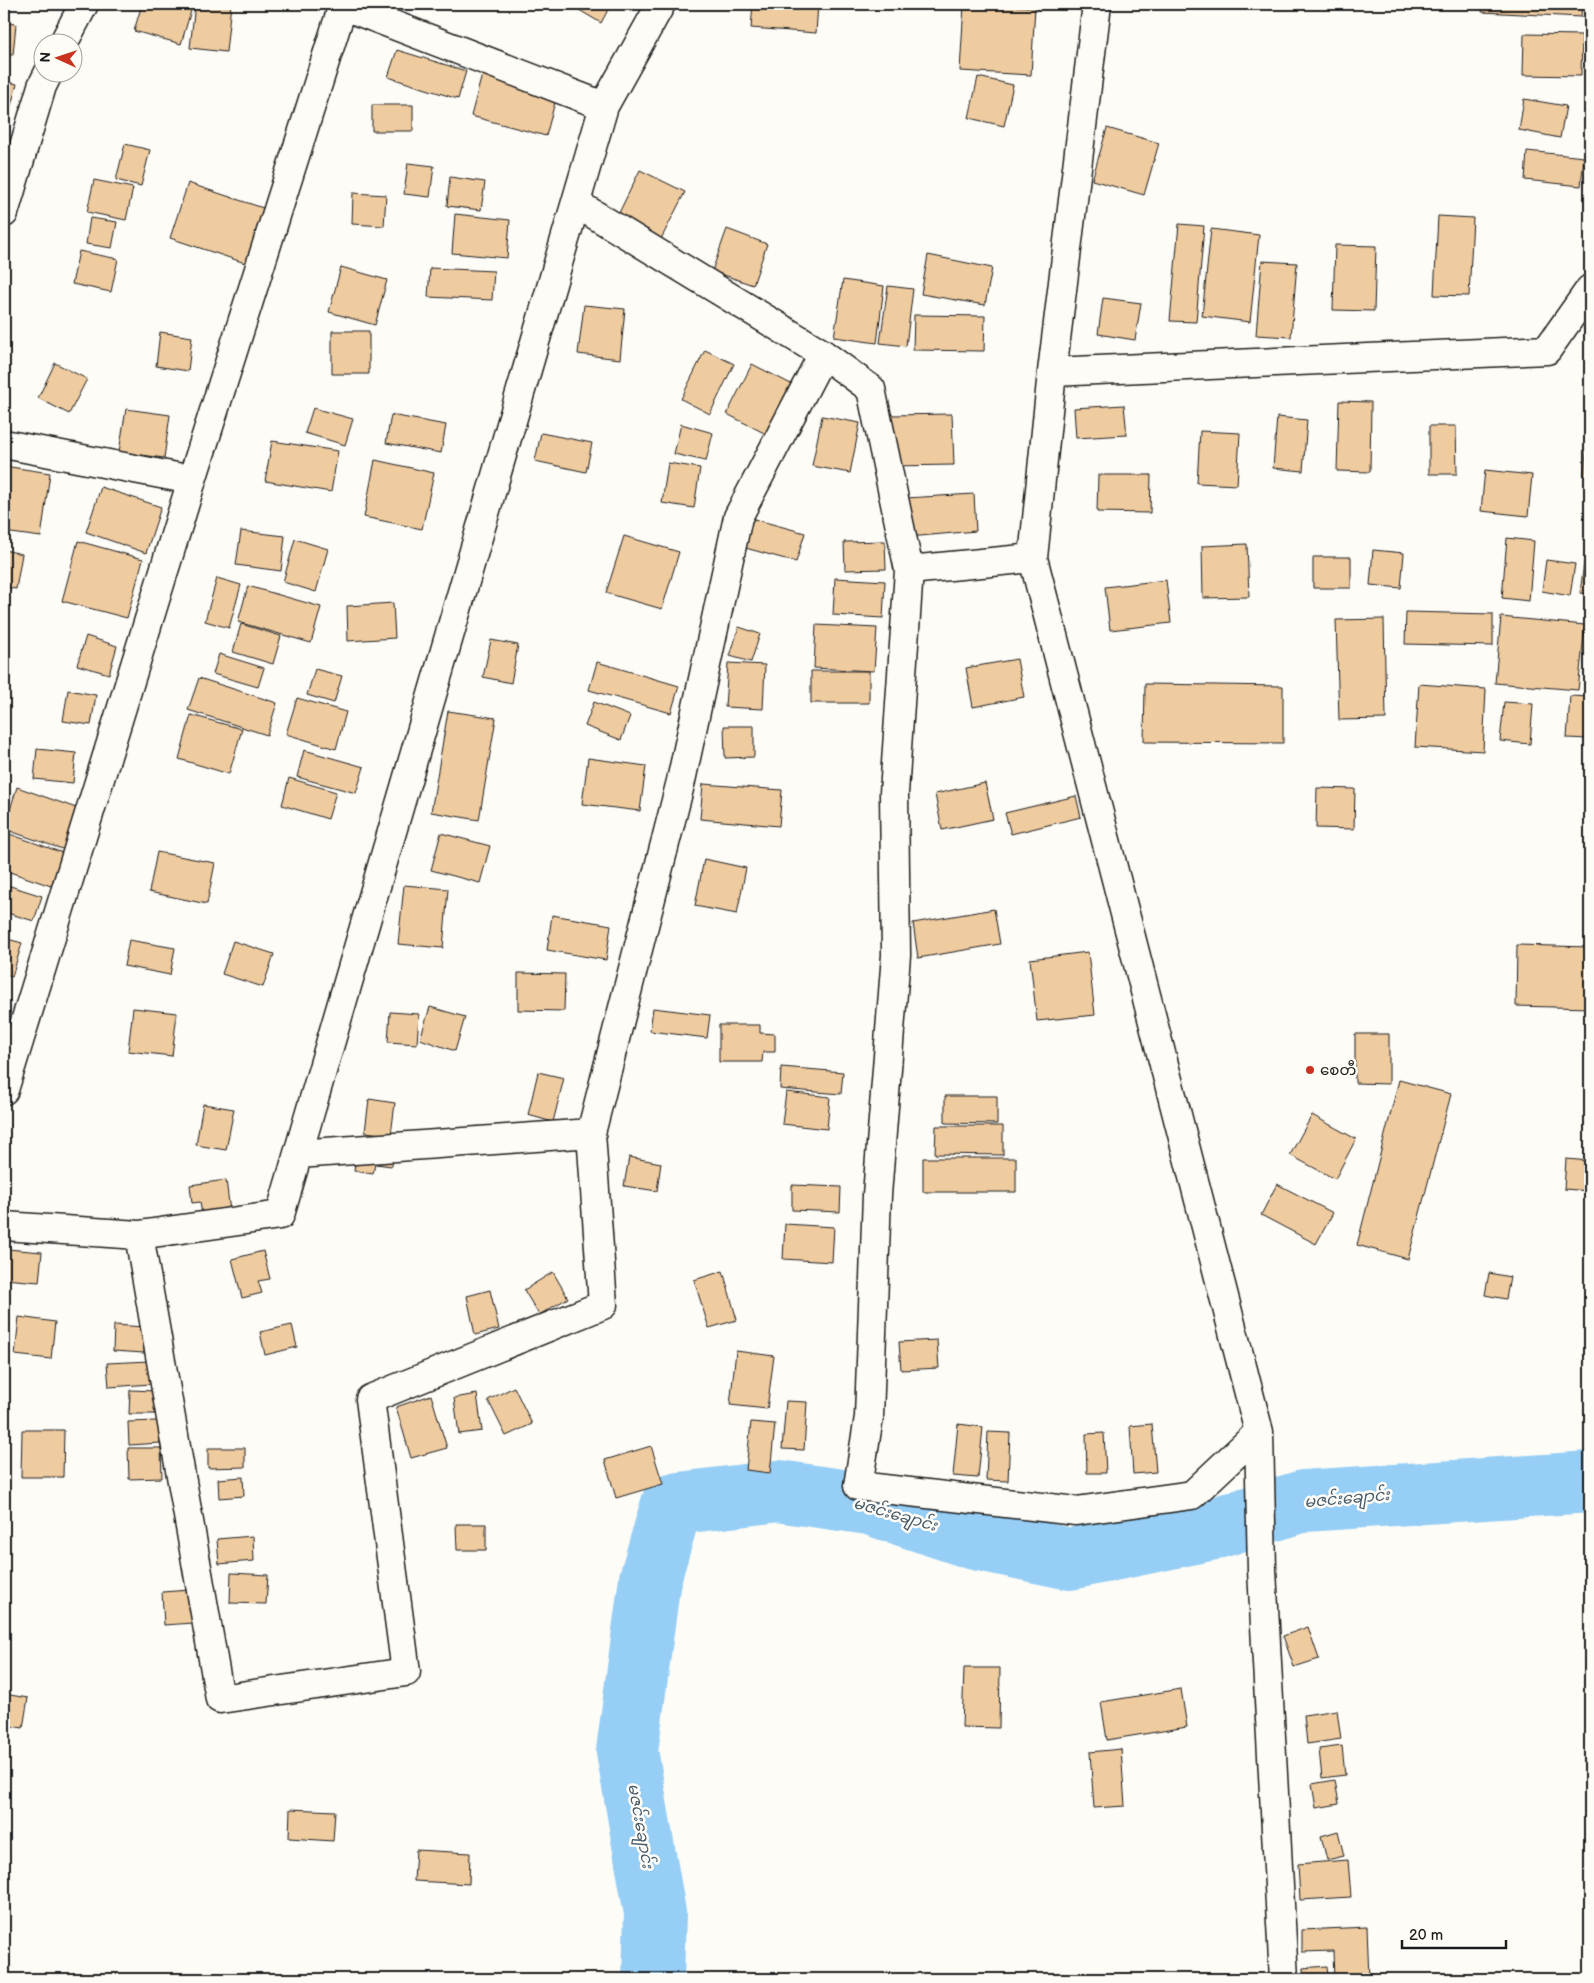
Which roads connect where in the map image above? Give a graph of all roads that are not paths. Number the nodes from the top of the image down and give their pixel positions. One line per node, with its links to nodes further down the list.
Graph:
1 (84, 4): 5 (street)
2 (342, 4): 7 (street); 14 (street)
3 (661, 4): 7 (street)
4 (1097, 4): 12 (street)
5 (69, 32)
6 (44, 82): 9 (street)
7 (604, 106): 8 (street)
8 (577, 204): 11 (street); 19 (street)
9 (4, 213)
10 (1590, 290): 12 (street)
11 (823, 354): 16 (street); 18 (street)
12 (1052, 372): 15 (street)
13 (4, 444): 14 (street)
14 (192, 480): 17 (street)
15 (1033, 558): 16 (street); 22 (street)
16 (908, 570): 22 (street)
17 (4, 1090)
18 (591, 1133): 19 (street); 21 (street)
19 (298, 1154): 21 (street)
20 (4, 1226): 21 (street)
21 (139, 1235)
22 (1259, 1432): 23 (street)
23 (1284, 1979)

